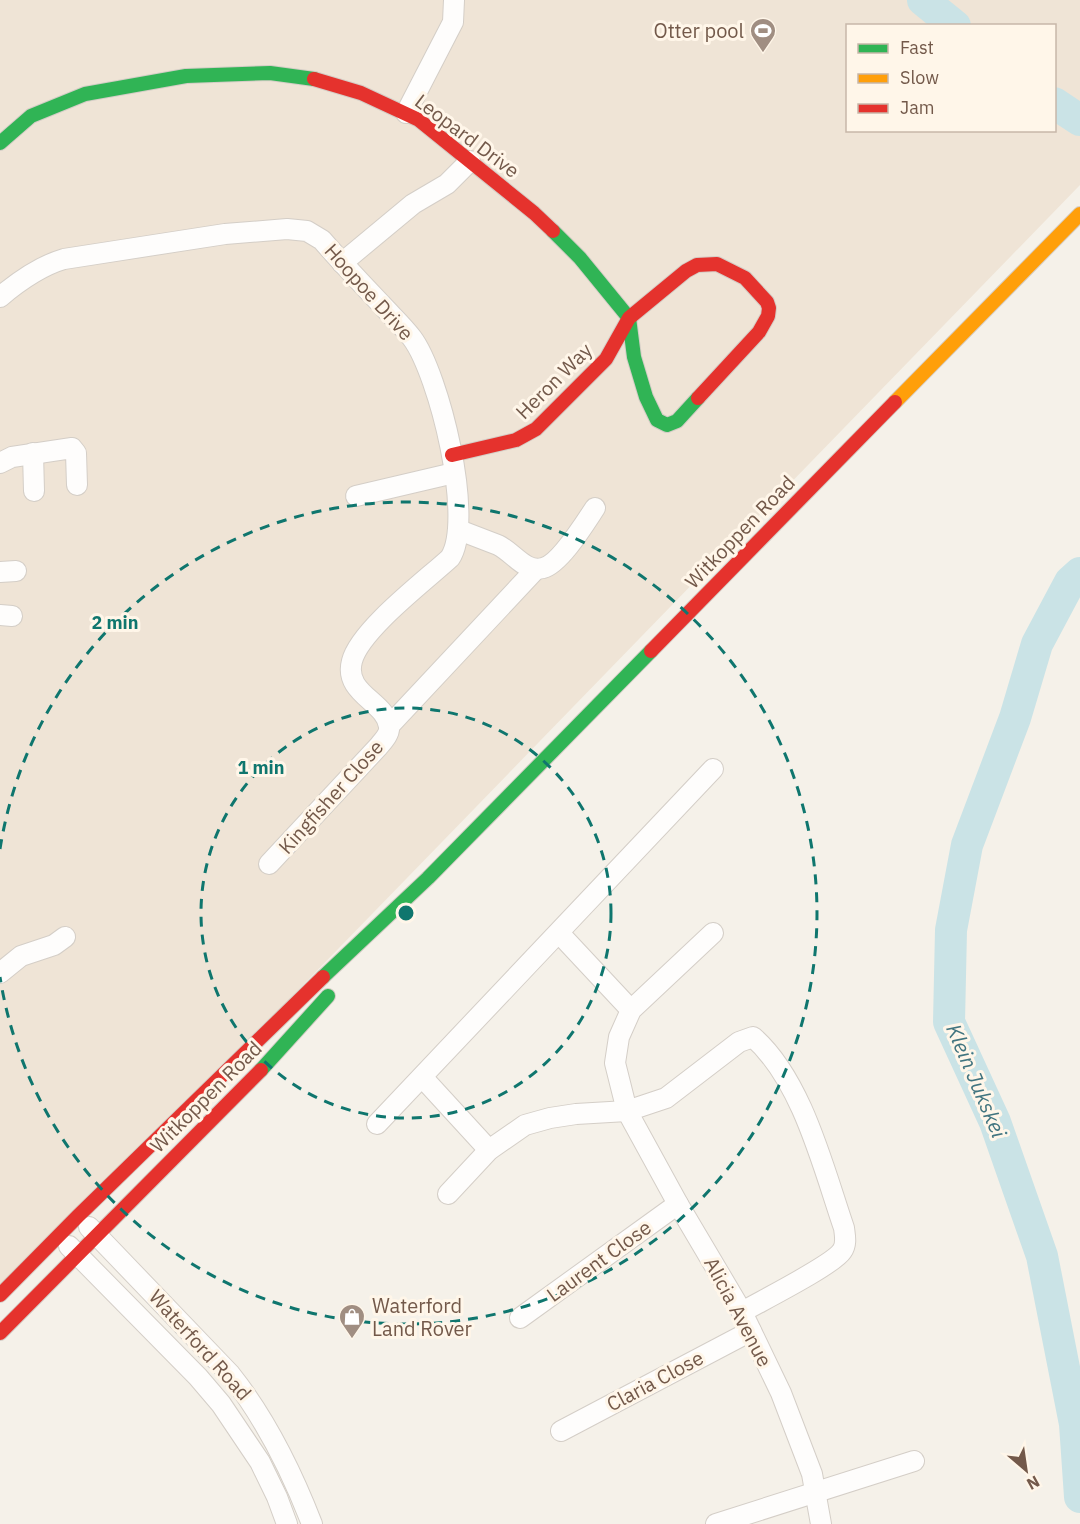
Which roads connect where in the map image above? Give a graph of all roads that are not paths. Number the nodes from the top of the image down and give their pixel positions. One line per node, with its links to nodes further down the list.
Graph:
1 (454, 0): 2 (street)
2 (406, 113): 3 (main road, Leopard Drive); 4 (main road, Leopard Drive)
3 (0, 143)
4 (470, 161): 6 (street); 8 (main road, Leopard Drive)
5 (1080, 214): 22 (main road, Witkoppen Road)
6 (342, 263): 7 (street, Hoopoe Drive); 11 (street, Hoopoe Drive)
7 (0, 297)
8 (629, 318): 8 (main road); 11 (main road, Heron Way)
9 (33, 453): 10 (street); 12 (street); 13 (street)
10 (0, 463)
11 (453, 464): 14 (street); 16 (street, Hoopoe Drive)
12 (77, 485)
13 (34, 491)
14 (356, 496)
15 (595, 508): 17 (street)
16 (459, 530): 17 (street); 18 (street, Hoopoe Drive)
17 (536, 569): 19 (street)
18 (350, 668): 19 (street, Kingfisher Close)
19 (389, 726): 21 (street, Kingfisher Close)
20 (713, 769): 23 (street)
21 (270, 864)
22 (428, 878): 34 (main road, Witkoppen Road); 35 (main road, Witkoppen Road)
23 (559, 933): 27 (street); 28 (street)
24 (713, 933): 27 (street)
25 (65, 937): 26 (street)
26 (0, 973)
27 (631, 1010): 29 (street, Alicia Avenue)
28 (423, 1078): 30 (street); 31 (street)
29 (627, 1111): 31 (street); 33 (street, Alicia Avenue); 39 (street)
30 (377, 1124)
31 (489, 1150): 32 (street)
32 (448, 1194)
33 (678, 1204): 39 (street, Alicia Avenue); 40 (street, Laurent Close)
34 (78, 1216): 35 (street, Waterford Road); 36 (main road, Witkoppen Road)
35 (97, 1234): 37 (main road, Witkoppen Road); 46 (street, Waterford Road)
36 (59, 1235): 37 (street, Waterford Road); 38 (main road, Witkoppen Road)
37 (78, 1254): 42 (main road, Witkoppen Road); 47 (street, Waterford Road)
38 (0, 1295)
39 (742, 1312): 41 (street, Alicia Avenue)
40 (520, 1318)
41 (750, 1331): 43 (street, Claria Close); 45 (street, Alicia Avenue)
42 (0, 1333)
43 (561, 1431)
44 (914, 1461): 45 (street)
45 (817, 1493): 48 (street); 49 (street, Alicia Avenue)
46 (311, 1522): 47 (street)
47 (286, 1524)
48 (717, 1524)
49 (821, 1524)

